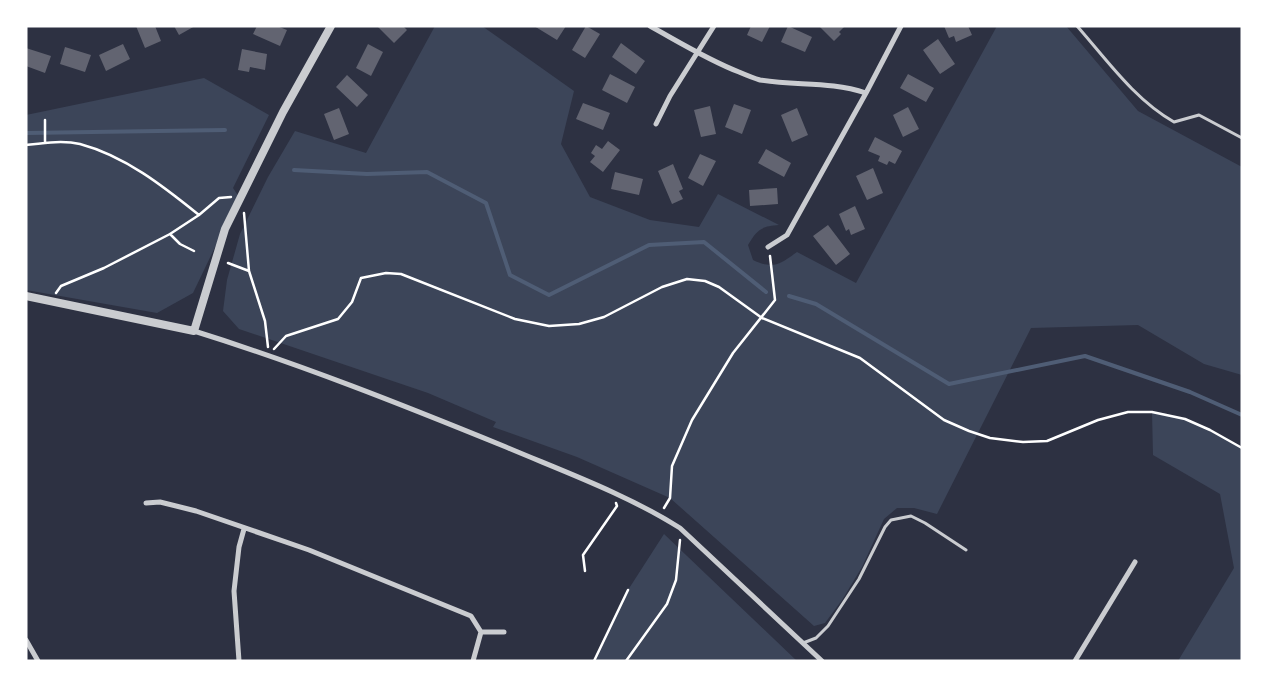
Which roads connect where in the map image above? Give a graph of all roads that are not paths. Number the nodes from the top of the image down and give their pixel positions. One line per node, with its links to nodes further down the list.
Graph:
1 (331, 26): 12 (street)
2 (650, 26): 6 (street)
3 (714, 26): 6 (street)
4 (900, 26): 7 (street)
5 (1077, 26): 9 (lane)
6 (697, 52): 7 (street); 8 (street)
7 (866, 93): 10 (street)
8 (656, 124)
9 (1242, 138)
10 (768, 247)
11 (26, 296): 12 (street)
12 (194, 331): 20 (street)
13 (146, 503): 14 (street)
14 (244, 529): 17 (street); 22 (street)
15 (966, 550): 20 (lane)
16 (1135, 562): 25 (street)
17 (481, 632): 18 (street); 23 (street)
18 (504, 632)
19 (26, 640): 21 (street)
20 (803, 643): 24 (street)
21 (38, 661)
22 (239, 661)
23 (473, 661)
24 (822, 661)
25 (1075, 661)

